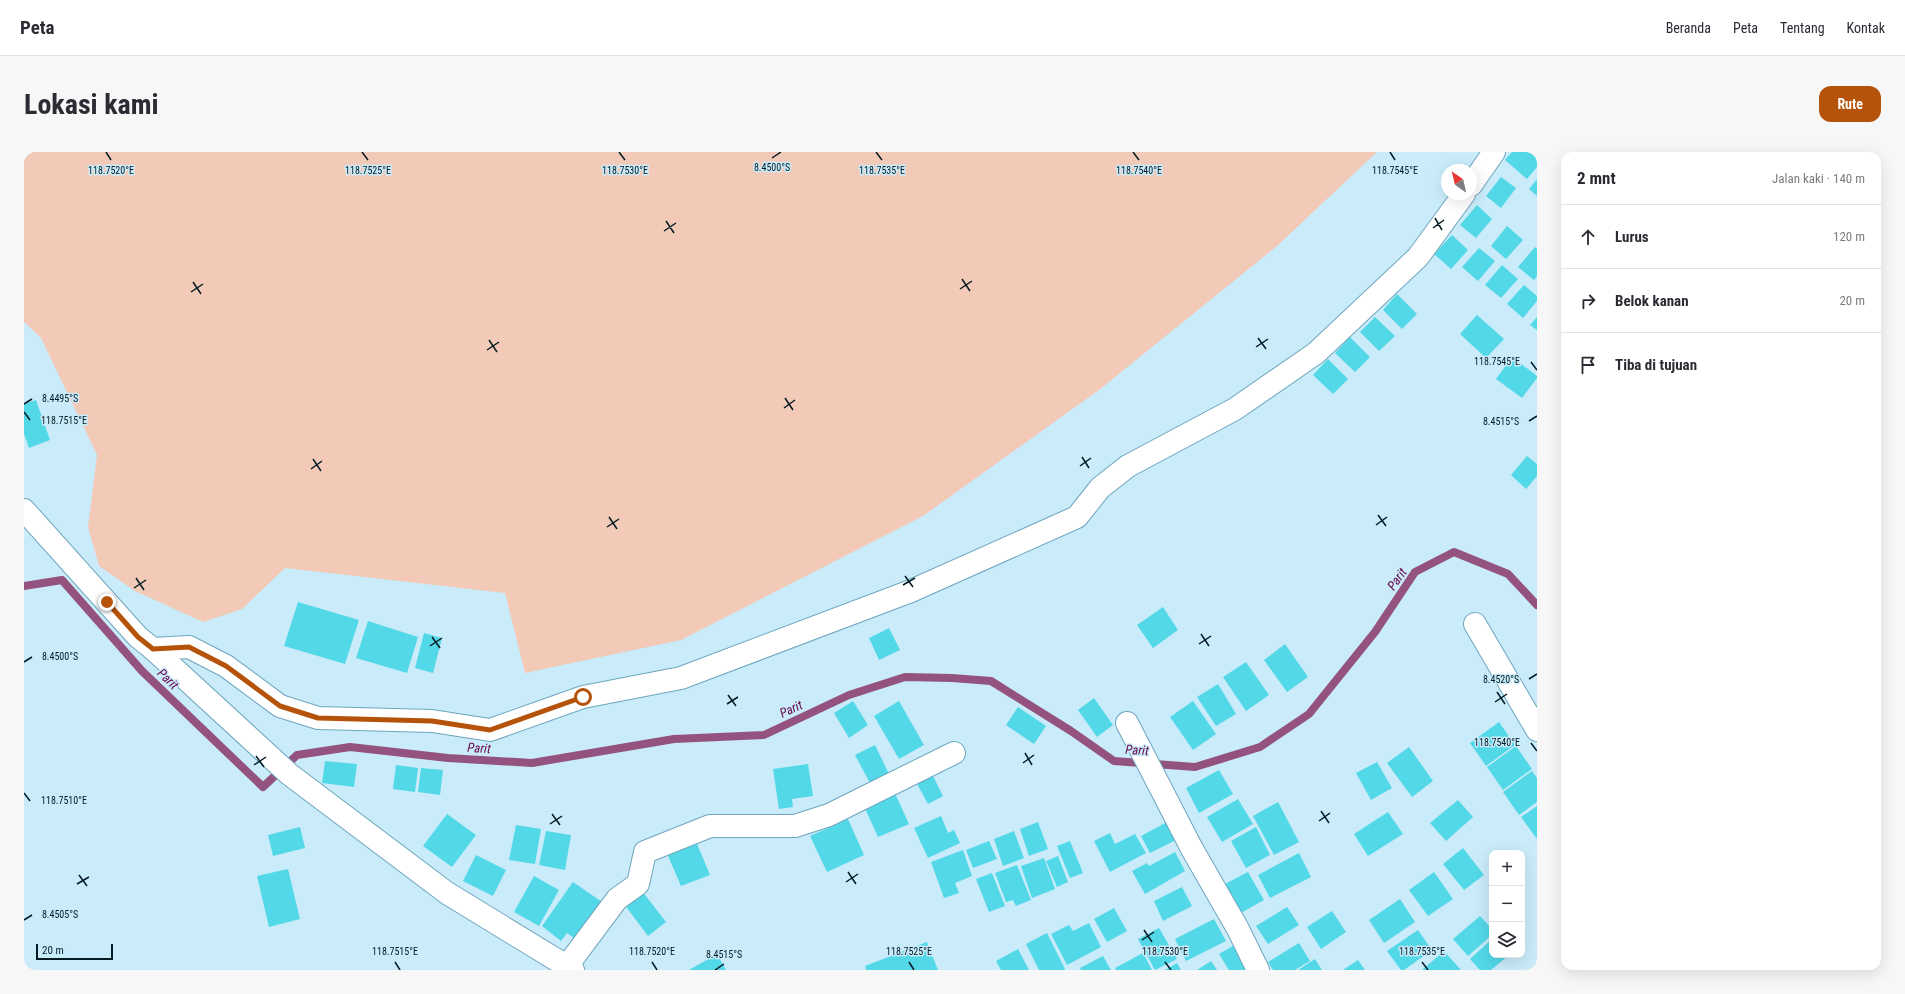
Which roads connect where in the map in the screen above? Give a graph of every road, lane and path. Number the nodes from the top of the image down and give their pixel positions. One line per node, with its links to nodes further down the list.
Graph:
1 (1494, 152): 2 (street)
2 (1477, 176)
3 (1460, 200): 6 (street)
4 (24, 510): 6 (street)
5 (1475, 624): 8 (street)
6 (153, 649): 10 (street)
7 (1127, 722): 11 (street)
8 (1537, 730)
9 (954, 753): 10 (street)
10 (570, 968)
11 (1258, 970)

